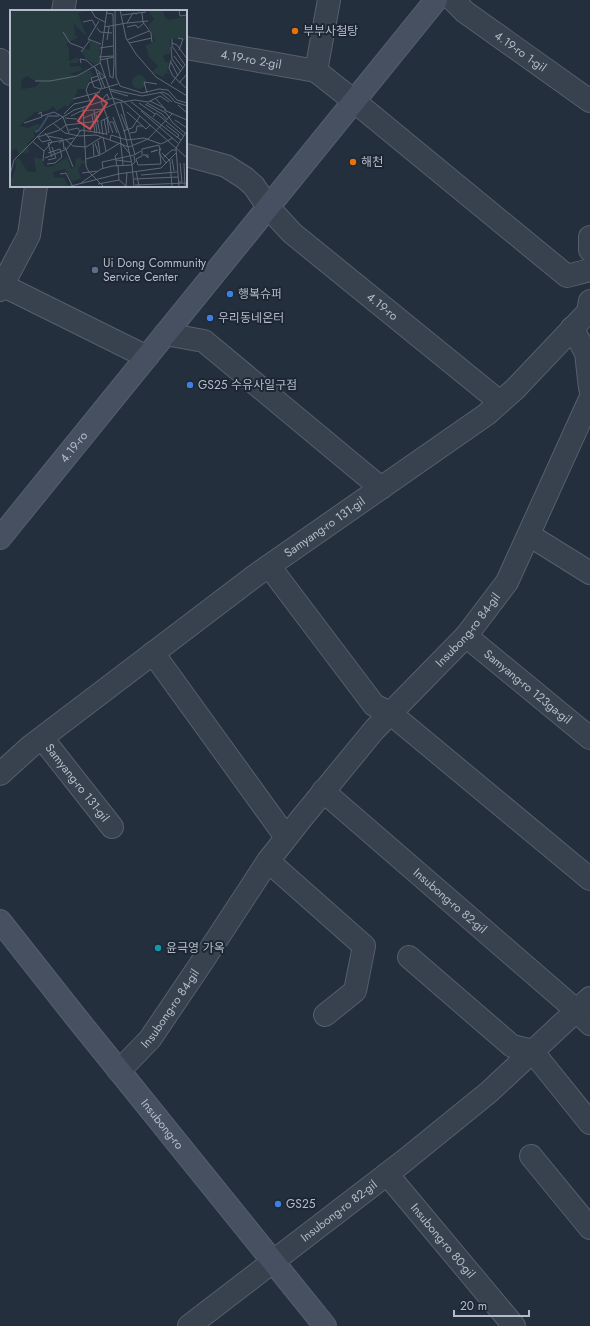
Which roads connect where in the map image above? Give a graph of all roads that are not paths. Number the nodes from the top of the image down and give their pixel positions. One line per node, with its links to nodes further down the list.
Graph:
1 (65, 0): 5 (street)
2 (329, 0): 8 (street)
3 (436, 0): 10 (street, 4.19-ro)
4 (453, 0): 11 (street, 4.19-ro 1-gil)
5 (64, 10)
6 (187, 48): 8 (street, 4.19-ro 2-gil)
7 (0, 60): 9 (street)
8 (316, 71): 10 (street, 4.19-ro 2-gil)
9 (10, 73)
10 (354, 101): 14 (street, 4.19-ro); 17 (street)
11 (590, 101)
12 (187, 155): 14 (street)
13 (36, 187): 18 (street)
14 (268, 207): 21 (street, 4.19-ro); 24 (street, 4.19-ro)
15 (590, 238): 16 (street)
16 (590, 250)
17 (590, 270)
18 (1, 287): 22 (street)
19 (590, 302): 20 (street, Samyang-ro 131-gil)
20 (572, 328): 23 (street); 24 (street, Samyang-ro 131-gil)
21 (165, 334): 22 (street, 4.19-ro); 26 (street)
22 (147, 356): 28 (street, 4.19-ro)
23 (590, 388)
24 (500, 402): 26 (street, Samyang-ro 131-gil)
25 (588, 409): 27 (street, Insubong-ro 84-gil)
26 (381, 488): 29 (street, Samyang-ro 131-gil)
27 (529, 535): 30 (street); 31 (street, Insubong-ro 84-gil)
28 (0, 538)
29 (269, 566): 32 (street, Samyang-ro 131-gil); 33 (street)
30 (590, 573)
31 (466, 636): 33 (street, Insubong-ro 84-gil); 35 (street, Samyang-ro 123ga-gil)
32 (153, 653): 34 (street, Samyang-ro 131-gil); 39 (street)
33 (390, 713): 37 (street, Insubong-ro 84-gil); 41 (street)
34 (42, 738): 36 (street, Samyang-ro 131-gil); 38 (street, Samyang-ro 131-gil)
35 (590, 738)
36 (0, 774)
37 (323, 791): 39 (street, Insubong-ro 84-gil); 44 (street, Insubong-ro 82-gil)
38 (112, 827)
39 (286, 837): 40 (street, Insubong-ro 84-gil)
40 (268, 861): 45 (street); 47 (street, Insubong-ro 84-gil)
41 (590, 879)
42 (0, 921): 47 (street, Insubong-ro)
43 (409, 957): 46 (street)
44 (585, 1011): 46 (street, Insubong-ro 82-gil)
45 (325, 1015)
46 (532, 1051): 48 (street); 50 (street, Insubong-ro 82-gil)
47 (119, 1071): 52 (street, Insubong-ro)
48 (590, 1123)
49 (531, 1156): 51 (street)
50 (387, 1174): 52 (street, Insubong-ro 82-gil); 55 (street, Insubong-ro 80-gil)
51 (590, 1228)
52 (272, 1261): 53 (street, Insubong-ro 82-gil); 54 (street, Insubong-ro)
53 (189, 1326)
54 (325, 1326)
55 (514, 1326)

